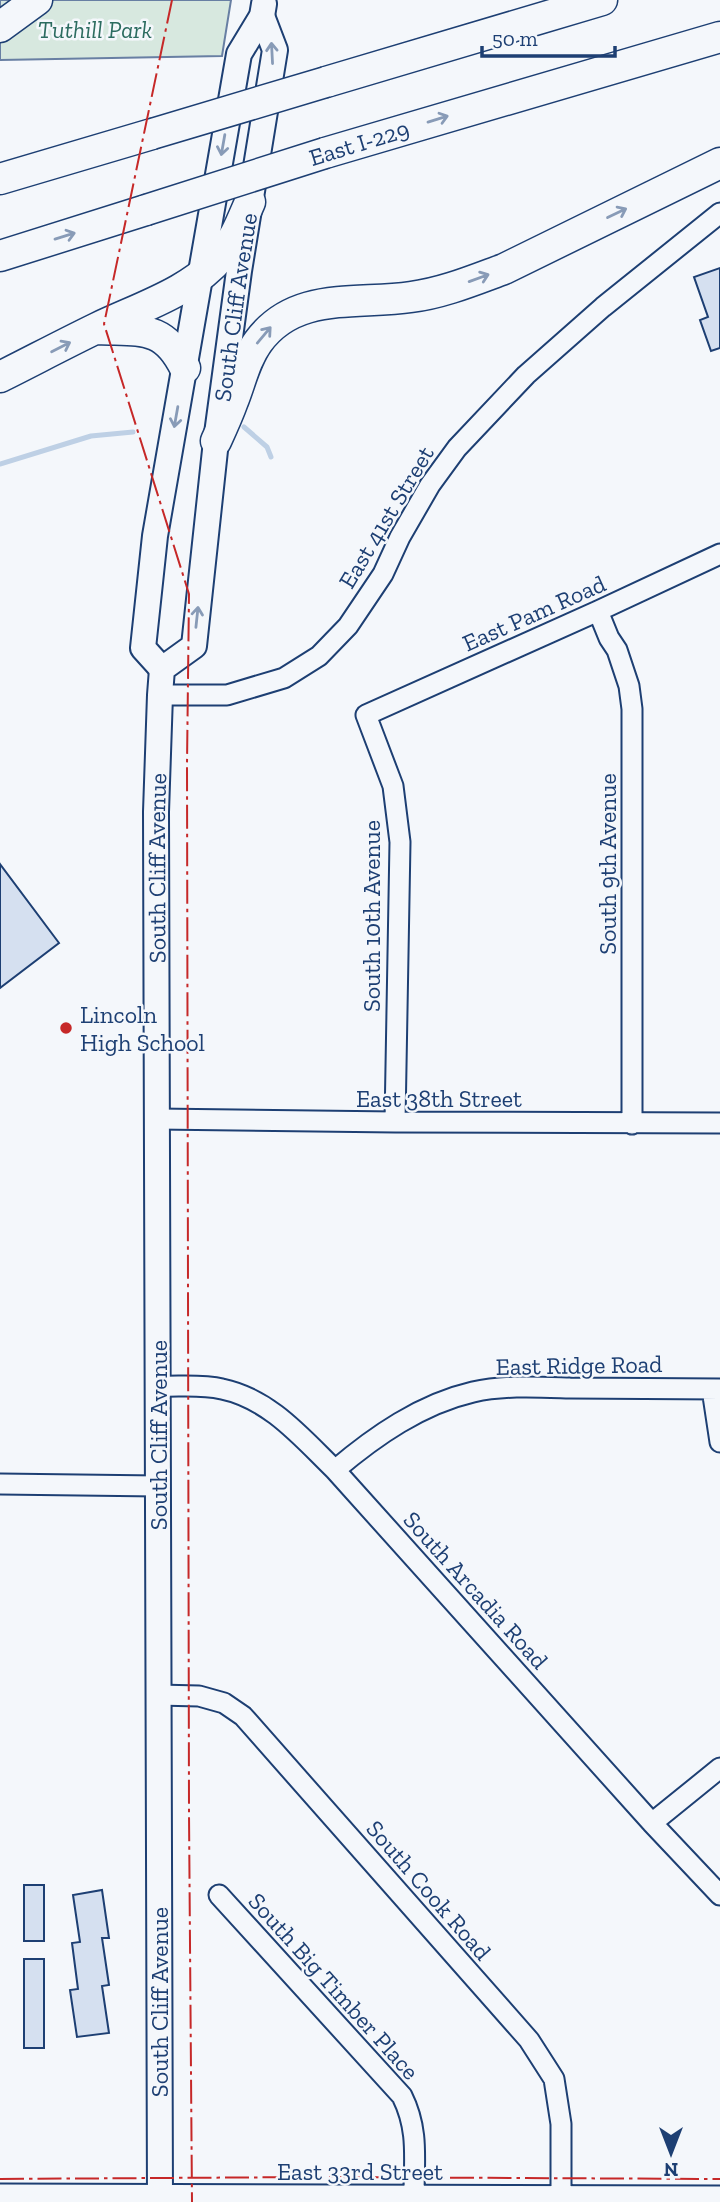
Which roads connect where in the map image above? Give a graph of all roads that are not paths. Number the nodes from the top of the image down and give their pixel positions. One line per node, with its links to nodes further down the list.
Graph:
1 (37, 0): 4 (highway)
2 (602, 0): 7 (highway, bridge)
3 (263, 8): 8 (main road, South Cliff Avenue, one-way to 3); 11 (main road, South Cliff Avenue, one-way to 11)
4 (0, 27)
5 (720, 37): 10 (highway, East I-229, one-way to 5, bridge)
6 (720, 163): 15 (highway, one-way to 6)
7 (0, 179)
8 (250, 202): 11 (highway); 15 (main road, South Cliff Avenue)
9 (720, 213): 19 (street, East 41st Street)
10 (0, 256)
11 (201, 275): 12 (highway); 13 (main road, South Cliff Avenue)
12 (95, 329): 13 (highway); 14 (highway, one-way to 12)
13 (185, 368): 18 (main road, South Cliff Avenue, one-way to 18)
14 (0, 377)
15 (216, 441): 18 (main road, South Cliff Avenue, one-way to 15)
16 (720, 554): 17 (street, East Pam Road)
17 (598, 611): 20 (street, East Pam Road); 24 (street, South 9th Avenue)
18 (162, 669): 19 (main road, South Cliff Avenue)
19 (160, 695): 21 (main road, South Cliff Avenue)
20 (366, 715): 22 (street, South 10th Avenue)
21 (157, 1119): 22 (street, East 38th Street); 25 (main road, South Cliff Avenue)
22 (395, 1122): 24 (street, East 38th Street)
23 (720, 1123): 24 (street, East 38th Street)
24 (632, 1124)
25 (157, 1386): 28 (street, South Arcadia Road); 30 (main road, South Cliff Avenue)
26 (716, 1389): 27 (street); 28 (street, East Ridge Road)
27 (720, 1441)
28 (335, 1471): 33 (street, South Arcadia Road)
29 (0, 1484): 30 (street)
30 (158, 1486): 31 (main road, South Cliff Avenue)
31 (159, 1695): 38 (street, South Cook Road); 40 (main road, South Cliff Avenue)
32 (720, 1768): 33 (street)
33 (652, 1823): 35 (street, South Arcadia Road)
34 (219, 1895): 37 (street, South Big Timber Place)
35 (720, 1895)
36 (0, 2194): 40 (street, East 33rd Street)
37 (414, 2196): 38 (street, East 33rd Street); 40 (street, East 33rd Street)
38 (561, 2196): 39 (street, East 33rd Street)
39 (720, 2196)
40 (160, 2198)

